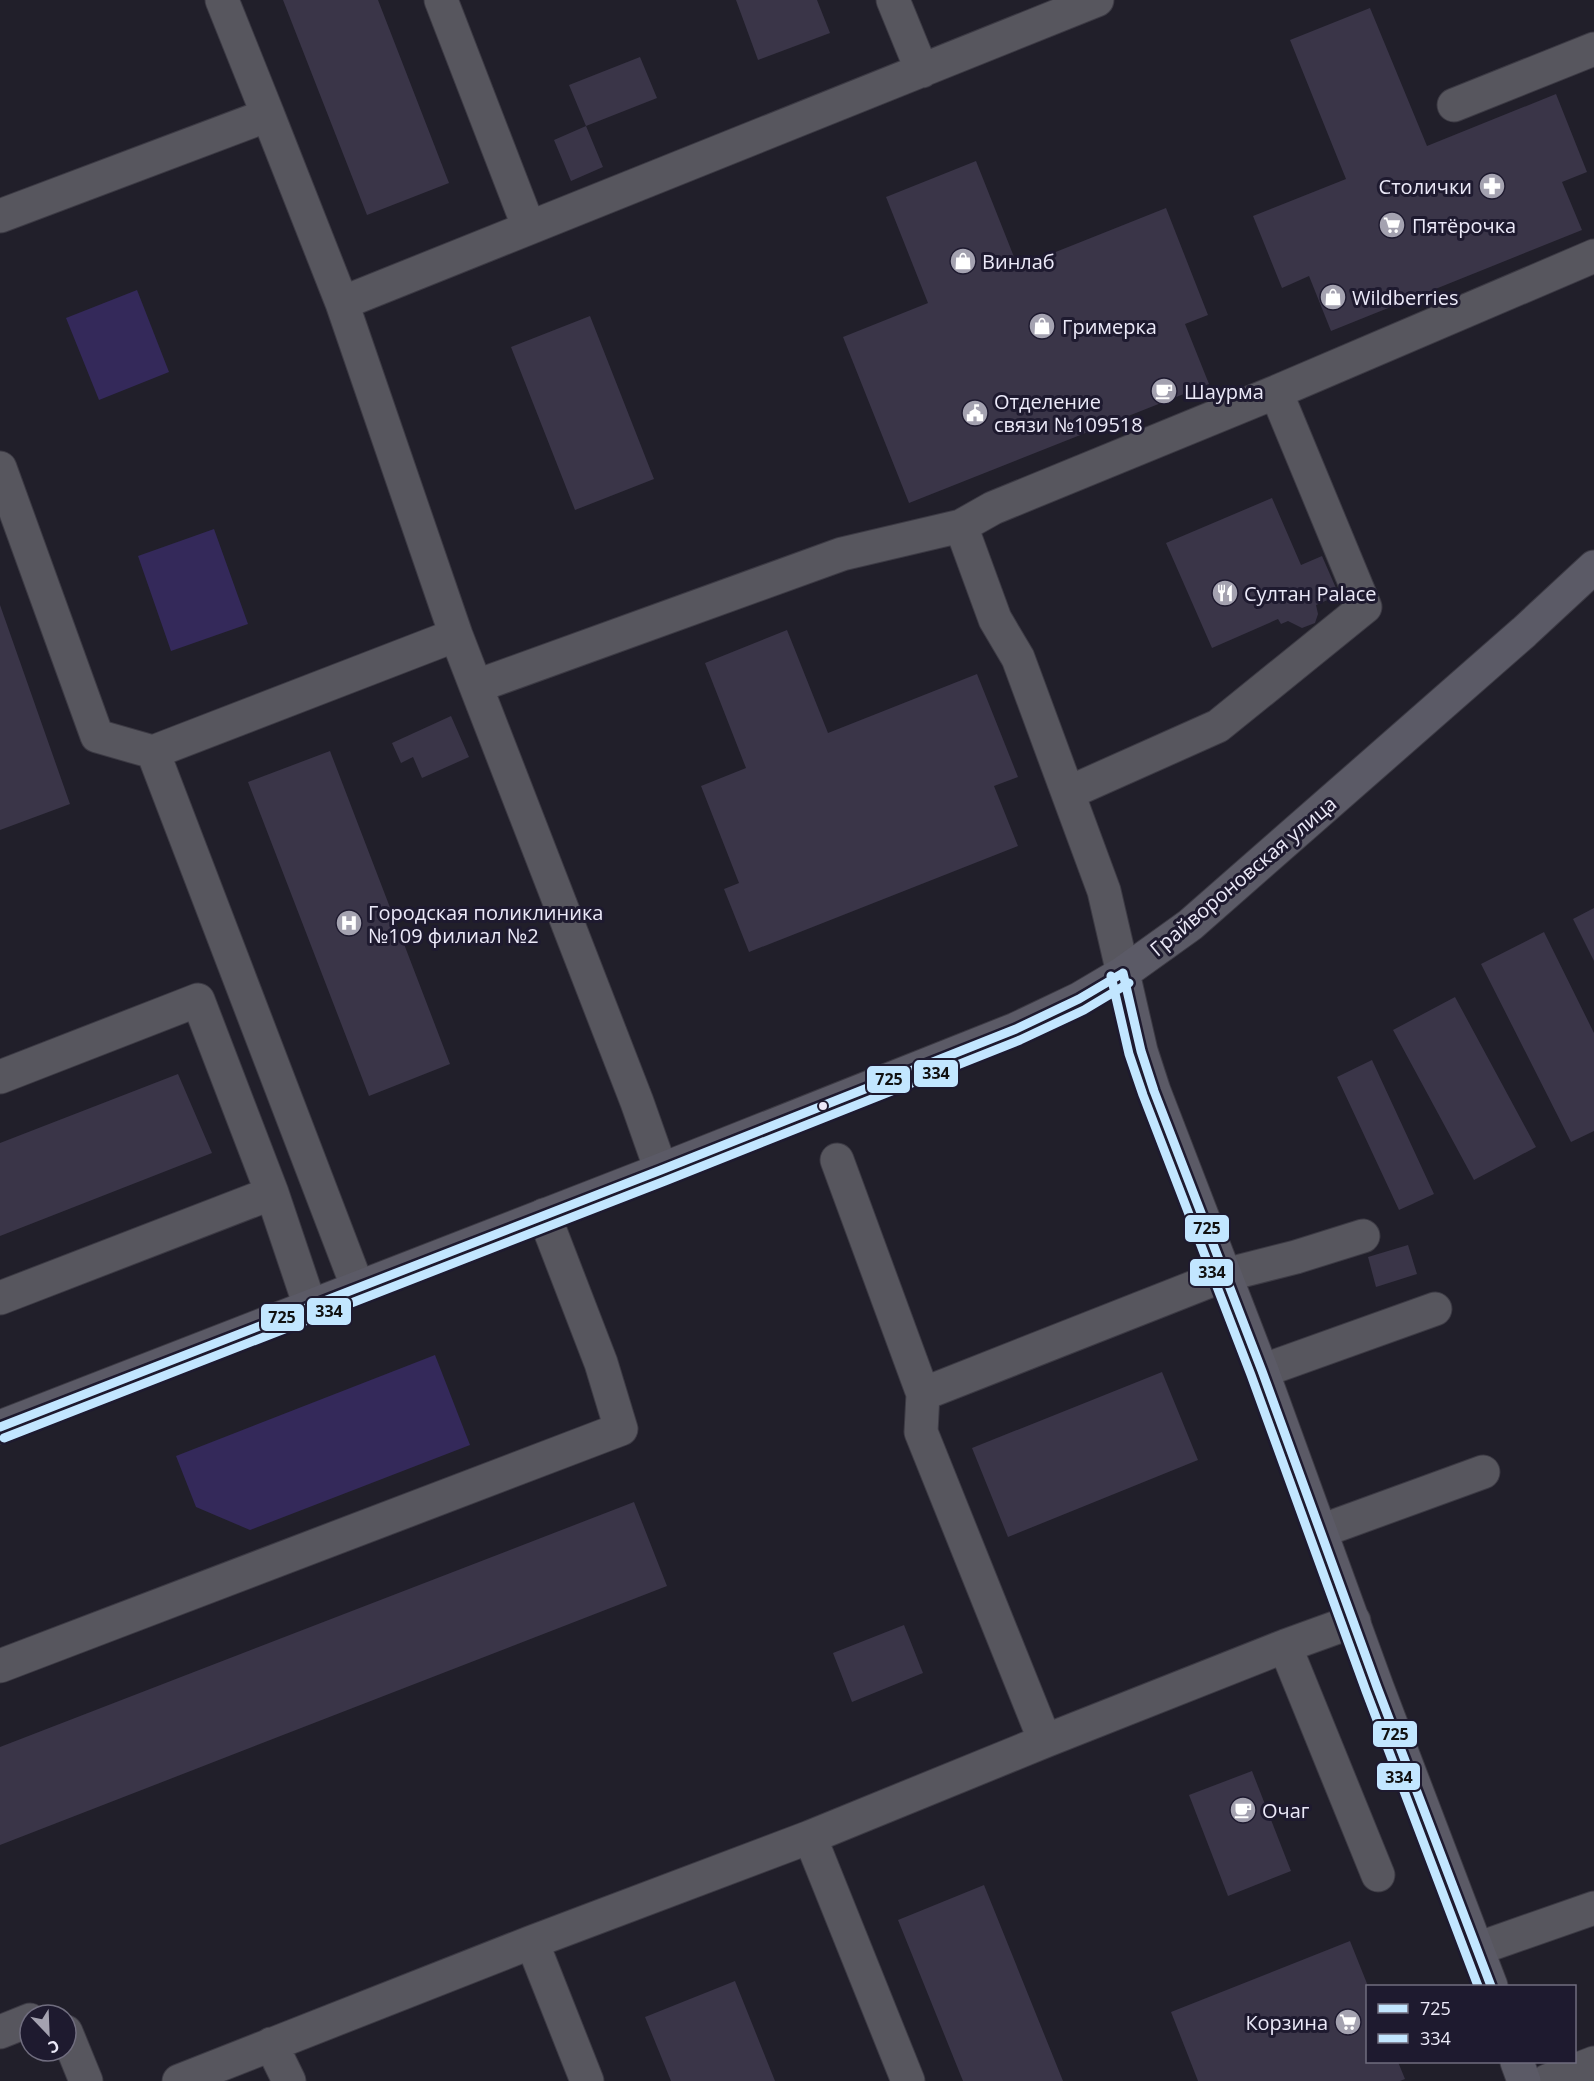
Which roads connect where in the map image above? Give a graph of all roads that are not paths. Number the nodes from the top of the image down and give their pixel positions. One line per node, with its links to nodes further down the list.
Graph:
1 (222, 0): 8 (street)
2 (441, 0): 10 (street)
3 (893, 0): 6 (street)
4 (1097, 0): 6 (street)
5 (1594, 49): 7 (street)
6 (922, 70): 10 (street)
7 (1454, 105)
8 (267, 115): 9 (street); 12 (street)
9 (0, 216)
10 (529, 228): 12 (street)
11 (1594, 256): 13 (street)
12 (342, 303): 17 (street)
13 (1276, 392): 15 (street); 20 (street)
14 (0, 468): 19 (street)
15 (962, 526): 18 (street); 20 (street)
16 (1594, 567): 21 (main road, Грайвороновская улица)
17 (456, 635): 18 (street); 19 (street)
18 (477, 686): 24 (street)
19 (153, 752): 29 (street)
20 (1068, 793): 21 (street)
21 (1123, 973): 24 (main road, Грайвороновская улица); 28 (main road)
22 (0, 1077): 25 (street)
23 (837, 1160): 34 (street)
24 (661, 1170): 26 (main road, Грайвороновская улица)
25 (272, 1193): 30 (street); 31 (street)
26 (544, 1215): 29 (main road, Грайвороновская улица); 40 (street)
27 (1363, 1236): 28 (street)
28 (1225, 1275): 33 (main road); 34 (street)
29 (358, 1288): 31 (main road, Грайвороновская улица)
30 (0, 1298)
31 (310, 1306): 35 (main road, Грайвороновская улица)
32 (1435, 1309): 33 (street)
33 (1262, 1371): 37 (main road)
34 (923, 1394): 41 (street)
35 (0, 1427)
36 (1483, 1472): 37 (street)
37 (1321, 1531): 38 (main road)
38 (1354, 1621): 39 (street); 46 (main road)
39 (1285, 1646): 41 (street); 43 (street)
40 (0, 1666)
41 (1045, 1741): 42 (street)
42 (810, 1837): 45 (street); 58 (street)
43 (1378, 1875)
44 (1594, 1908): 46 (street)
45 (532, 1942): 50 (street); 57 (street)
46 (1477, 1949): 47 (main road)
47 (1491, 1985)
48 (18, 2025): 49 (street)
49 (0, 2032)
50 (271, 2044): 55 (street); 56 (street)
51 (78, 2061): 54 (street)
52 (1518, 2063): 59 (main road)
53 (1594, 2063): 60 (street)
54 (86, 2081)
55 (179, 2081)
56 (289, 2081)
57 (587, 2081)
58 (908, 2081)
59 (1524, 2081)
60 (1547, 2081)

